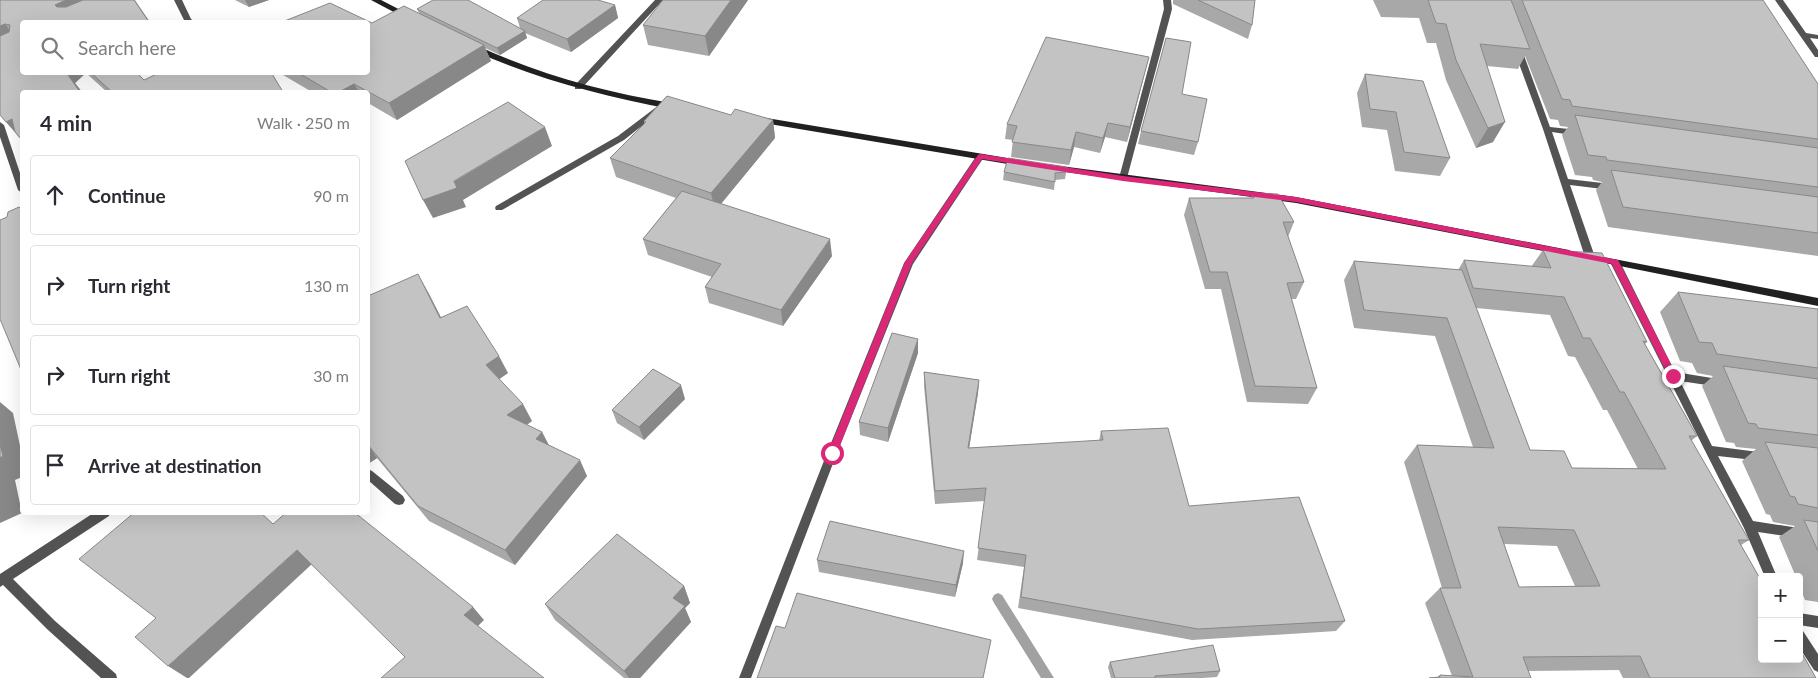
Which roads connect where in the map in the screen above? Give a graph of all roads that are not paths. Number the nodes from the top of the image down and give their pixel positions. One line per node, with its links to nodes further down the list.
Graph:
1 (178, 0): 6 (street)
2 (375, 0): 7 (street)
3 (659, 0): 13 (street)
4 (1167, 0): 23 (street)
5 (1779, 0): 8 (street)
6 (188, 20)
7 (418, 20)
8 (1803, 35): 9 (street); 12 (street)
9 (1818, 37)
10 (469, 45): 13 (street)
11 (1516, 46): 18 (street)
12 (1818, 55)
13 (578, 87): 14 (street)
14 (663, 104): 15 (street); 27 (street)
15 (683, 108)
16 (750, 119): 20 (street)
17 (0, 125): 25 (street)
18 (1547, 129): 19 (street); 24 (street)
19 (1586, 134)
20 (980, 157): 21 (street); 47 (street)
21 (1028, 164)
22 (1047, 167): 23 (street)
23 (1123, 178): 28 (street)
24 (1564, 181): 26 (street); 28 (street)
25 (20, 184)
26 (1623, 189)
27 (499, 208)
28 (1590, 257): 29 (street)
29 (1615, 262): 30 (street); 31 (street)
30 (1818, 302)
31 (1673, 376): 32 (street); 33 (street)
32 (1731, 384)
33 (1709, 450): 34 (street); 38 (street)
34 (1772, 458)
35 (370, 476): 36 (street)
36 (399, 500)
37 (100, 515): 41 (street)
38 (1749, 526): 39 (street); 40 (street)
39 (1818, 536)
40 (1769, 573)
41 (2, 580): 46 (street)
42 (1803, 619): 43 (street)
43 (1818, 622)
44 (1803, 642): 45 (street)
45 (1818, 666)
46 (111, 678)
47 (745, 678)

